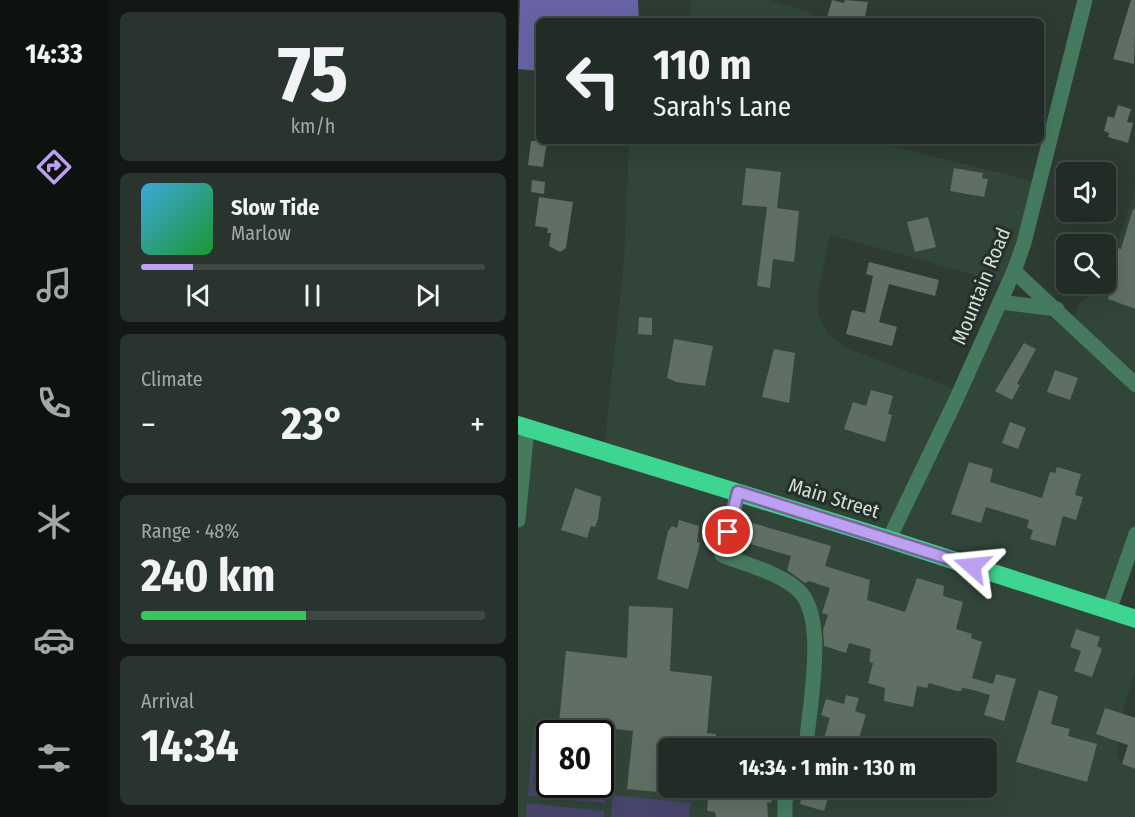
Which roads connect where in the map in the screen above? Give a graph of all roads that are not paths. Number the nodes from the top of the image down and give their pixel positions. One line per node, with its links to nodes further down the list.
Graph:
1 (1085, 0): 2 (street, Mountain Road)
2 (1014, 271): 3 (street, Mountain Road); 4 (street)
3 (1000, 302): 4 (street); 10 (street, Mountain Road)
4 (1057, 309): 5 (street)
5 (1136, 385)
6 (522, 427): 7 (highway, Main Street); 8 (street)
7 (738, 492): 10 (highway, Main Street); 13 (street)
8 (518, 520)
9 (1136, 534): 11 (street)
10 (889, 539): 11 (highway, Main Street)
11 (1109, 611): 12 (highway, Main Street)
12 (1136, 619)
13 (807, 738)
14 (786, 798): 15 (street)
15 (785, 817)

